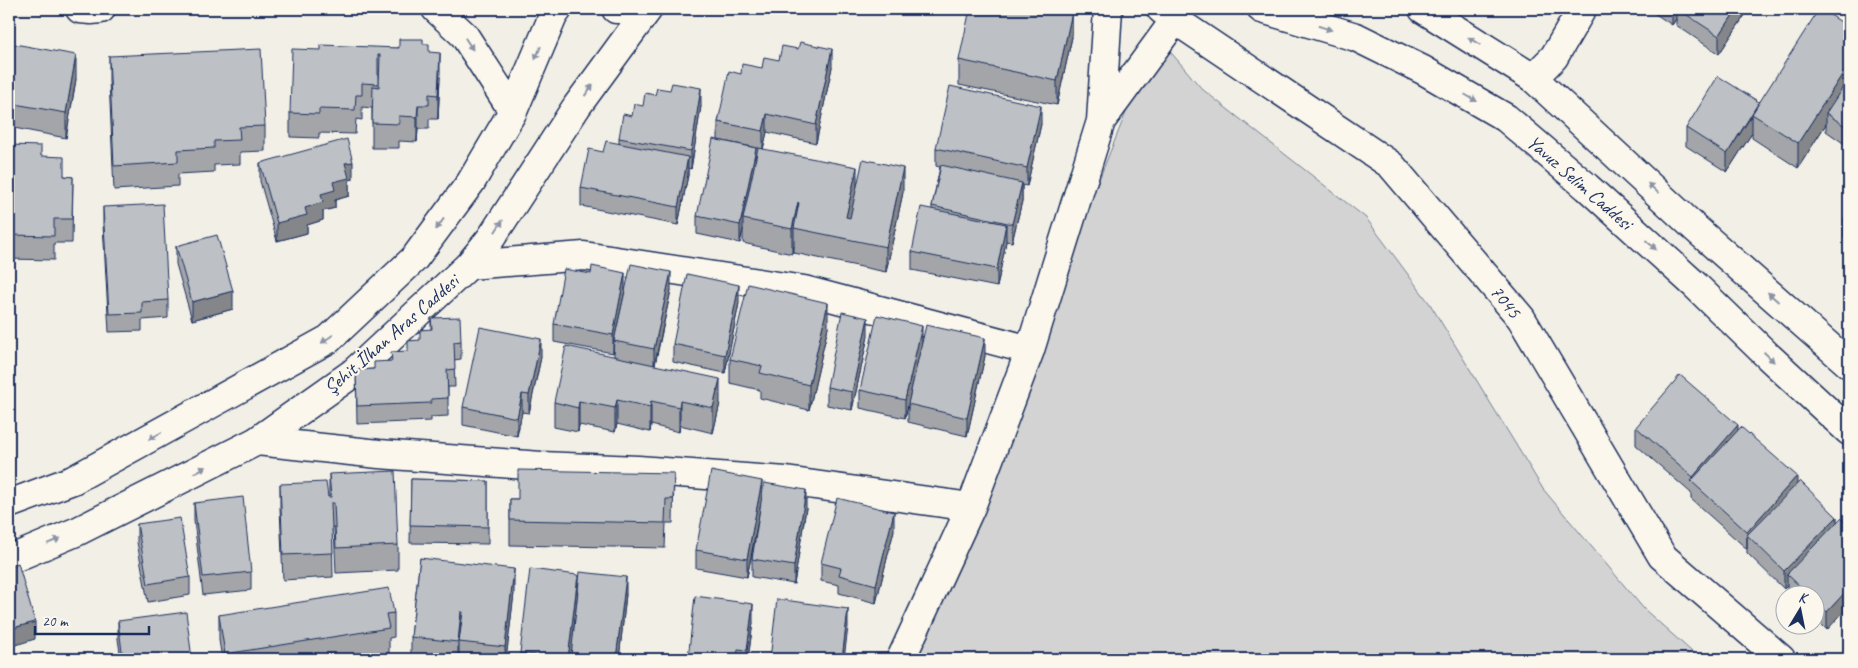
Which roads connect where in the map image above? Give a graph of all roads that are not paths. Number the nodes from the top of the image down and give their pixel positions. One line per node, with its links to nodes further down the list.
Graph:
1 (80, 9): 2 (main road)
2 (101, 9)
3 (436, 9): 14 (main road, one-way to 14)
4 (558, 9): 14 (main road, Şehit İlhan Aras Caddesi, one-way to 14)
5 (616, 9): 6 (main road)
6 (630, 9)
7 (648, 9): 16 (main road, Şehit İlhan Aras Caddesi, one-way to 7)
8 (1108, 9): 15 (main road)
9 (1262, 9): 19 (main road, Yavuz Selim Caddesi, one-way to 19)
10 (1423, 9): 13 (main road, one-way to 10)
11 (1582, 9): 13 (main road)
12 (1168, 14): 15 (main road); 25 (main road, 7045)
13 (1533, 78): 18 (main road, one-way to 13)
14 (513, 111): 21 (main road, Şehit İlhan Aras Caddesi, one-way to 21)
15 (1101, 121): 17 (main road)
16 (469, 265): 17 (main road); 20 (main road, Şehit İlhan Aras Caddesi)
17 (1030, 350): 22 (main road)
18 (1849, 364)
19 (1849, 431)
20 (257, 441): 22 (main road); 23 (main road, Şehit İlhan Aras Caddesi, one-way to 20)
21 (9, 504)
22 (971, 507): 24 (main road)
23 (9, 560)
24 (901, 659)
25 (1781, 659)

